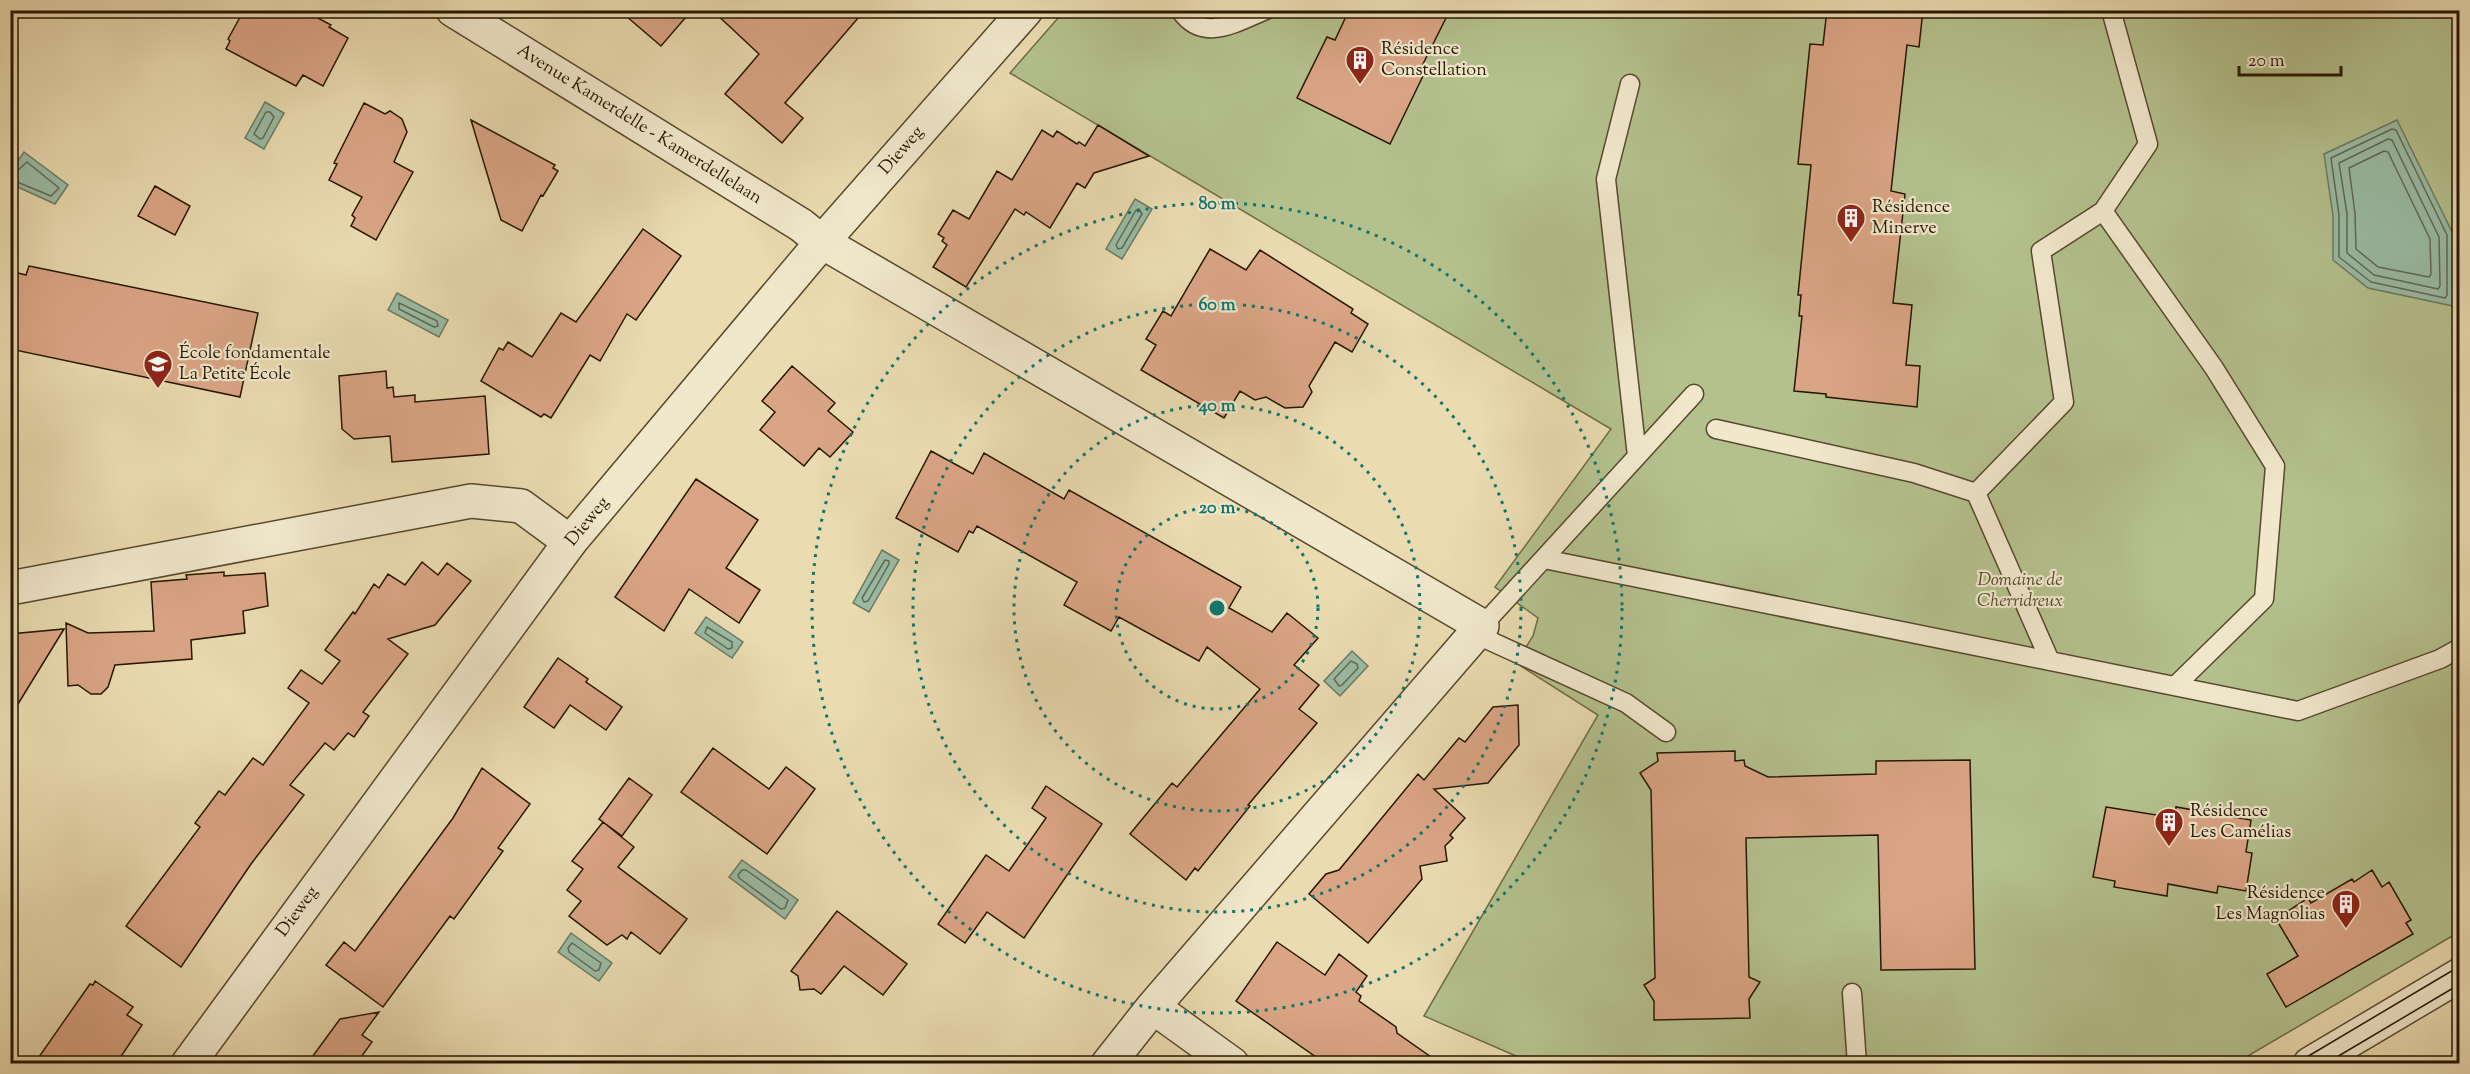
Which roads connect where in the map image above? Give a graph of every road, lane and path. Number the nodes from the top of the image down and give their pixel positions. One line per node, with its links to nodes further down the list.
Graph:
1 (453, 10): 8 (street, Avenue Kamerdelle - Kamerdellelaan)
2 (1026, 10): 8 (street, Dieweg)
3 (1180, 10): 4 (lane)
4 (1266, 10)
5 (2111, 10): 7 (lane)
6 (1630, 84): 11 (lane)
7 (2103, 211): 12 (lane); 19 (lane)
8 (822, 242): 13 (street, Dieweg); 16 (street, Avenue Kamerdelle - Kamerdellelaan)
9 (1694, 394): 11 (lane)
10 (1716, 429): 12 (lane)
11 (1637, 456): 14 (lane)
12 (1976, 493): 18 (lane)
13 (570, 542): 15 (street); 24 (street, Dieweg)
14 (1544, 559): 16 (lane); 18 (lane)
15 (10, 588)
16 (1479, 630): 20 (lane); 23 (street)
17 (2460, 648): 19 (lane)
18 (2050, 661): 19 (lane)
19 (2175, 686)
20 (1666, 732)
21 (2460, 975): 28 (street)
22 (1852, 993): 27 (lane)
23 (1153, 1007): 25 (street); 26 (street)
24 (188, 1064)
25 (1108, 1064)
26 (1232, 1064)
27 (1857, 1064)
28 (2310, 1064)

